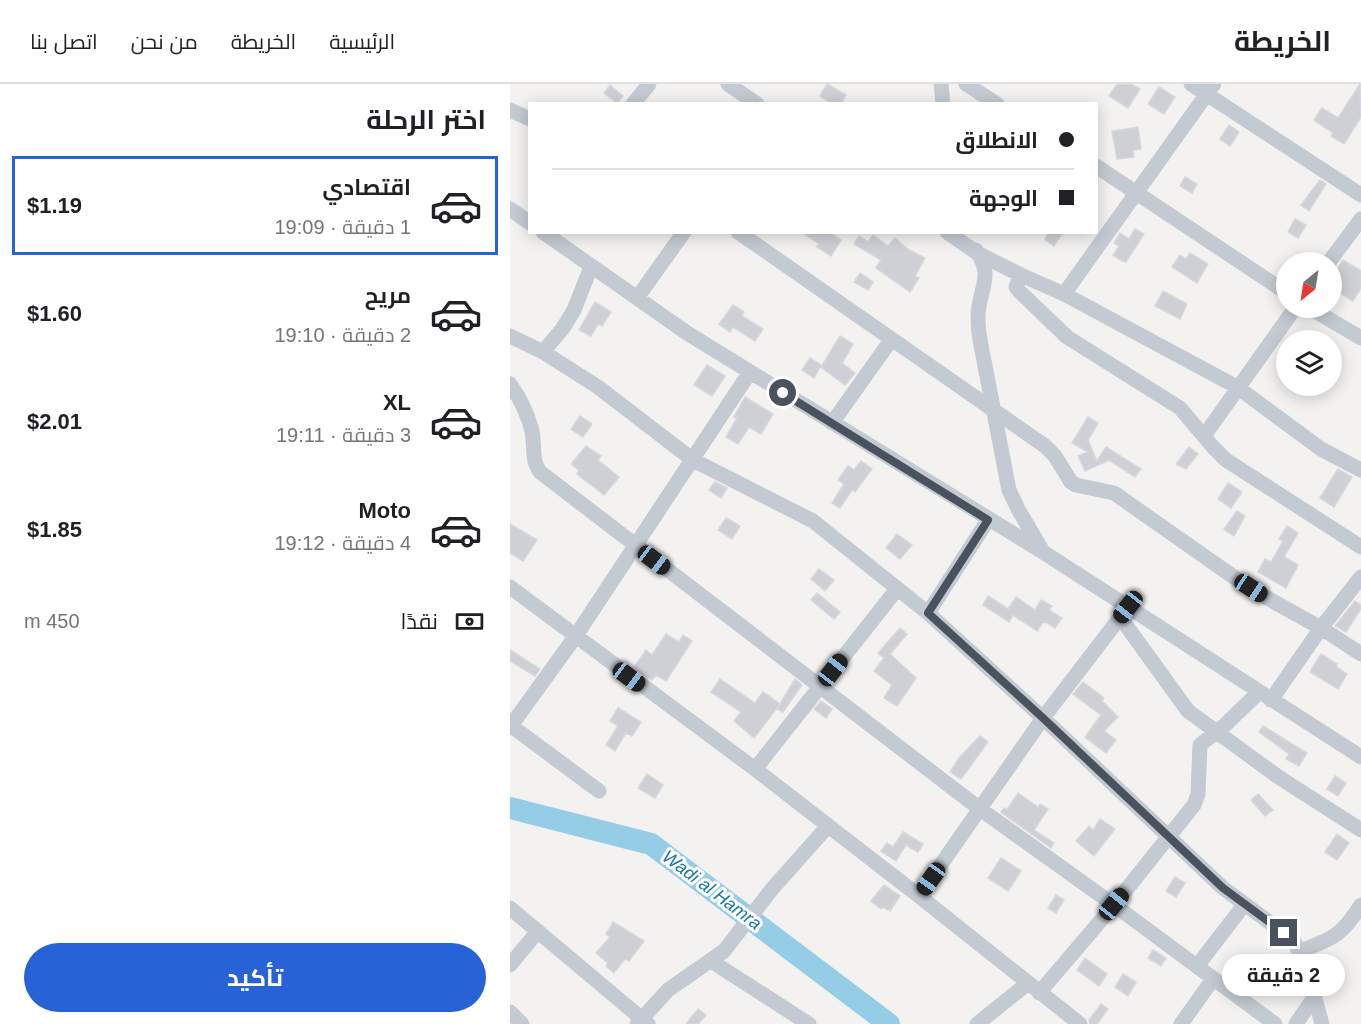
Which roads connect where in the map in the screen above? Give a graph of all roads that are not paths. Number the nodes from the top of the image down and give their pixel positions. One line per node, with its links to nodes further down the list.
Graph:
1 (649, 84): 7 (street)
2 (728, 84): 8 (street)
3 (941, 84): 9 (street)
4 (966, 84): 10 (street)
5 (1191, 84): 6 (street)
6 (1210, 89): 14 (street); 15 (street)
7 (635, 102)
8 (754, 102)
9 (943, 102)
10 (994, 102)
11 (510, 110): 12 (street)
12 (528, 118)
13 (1098, 167): 14 (street)
14 (1138, 193): 30 (street); 31 (street)
15 (1361, 195)
16 (510, 209): 18 (street)
17 (1361, 219): 26 (street)
18 (528, 222)
19 (546, 234): 25 (street)
20 (566, 234): 25 (street)
21 (683, 234): 32 (street)
22 (741, 234): 37 (street)
23 (950, 234): 27 (street)
24 (965, 234): 27 (street)
25 (566, 249): 28 (street)
26 (1336, 252)
27 (977, 253): 29 (street); 42 (street)
28 (591, 267): 32 (street); 38 (street)
29 (1021, 275): 31 (street); 44 (street)
30 (1276, 286)
31 (1064, 294): 41 (street)
32 (637, 298): 39 (street)
33 (1288, 318): 41 (street)
34 (1327, 318): 36 (street)
35 (510, 336): 38 (street)
36 (1361, 338)
37 (891, 340): 42 (street); 43 (street)
38 (543, 352): 45 (street)
39 (750, 372): 43 (street); 45 (street)
40 (510, 384): 48 (street)
41 (1237, 387): 44 (street); 46 (street)
42 (993, 411): 50 (street); 56 (street)
43 (832, 423): 47 (street)
44 (1204, 436): 49 (street)
45 (693, 460): 48 (street); 53 (street)
46 (1361, 470)
47 (988, 520): 50 (street); 55 (street)
48 (636, 546): 57 (street); 59 (street)
49 (1361, 547)
50 (1043, 552): 54 (street)
51 (1361, 577): 56 (street)
52 (510, 586): 57 (street)
53 (897, 589): 55 (street); 59 (street)
54 (1124, 612): 60 (street); 61 (street); 63 (street)
55 (928, 613): 61 (street)
56 (1321, 628): 58 (street); 60 (street)
57 (575, 637): 62 (street); 65 (street)
58 (1361, 654)
59 (820, 687): 65 (street); 67 (street)
60 (1265, 696): 63 (street); 64 (street)
61 (1043, 718): 67 (street); 70 (street)
62 (510, 726): 66 (street)
63 (1217, 732): 69 (street); 70 (street)
64 (1361, 757)
65 (755, 770): 68 (street)
66 (599, 791)
67 (980, 809): 71 (street); 72 (street)
68 (828, 826): 71 (street); 78 (street)
69 (1361, 830)
70 (1168, 837): 72 (street); 73 (street)
71 (919, 896): 82 (street)
72 (1114, 904): 80 (street); 82 (street)
73 (1244, 905): 77 (street); 80 (street)
74 (510, 908): 76 (street)
75 (1360, 908): 77 (street)
76 (538, 932): 79 (street); 85 (street)
77 (1300, 951): 83 (street)
78 (711, 961): 85 (street); 87 (street)
79 (510, 965)
80 (1197, 966): 81 (street)
81 (1214, 979): 90 (street); 91 (street)
82 (1033, 988): 88 (street); 89 (street)
83 (1315, 996): 92 (street); 93 (street)
84 (510, 1012): 86 (street)
85 (642, 1022)
86 (522, 1024)
87 (809, 1024)
88 (977, 1024)
89 (1080, 1024)
90 (1181, 1024)
91 (1275, 1024)
92 (1296, 1024)
93 (1322, 1024)

